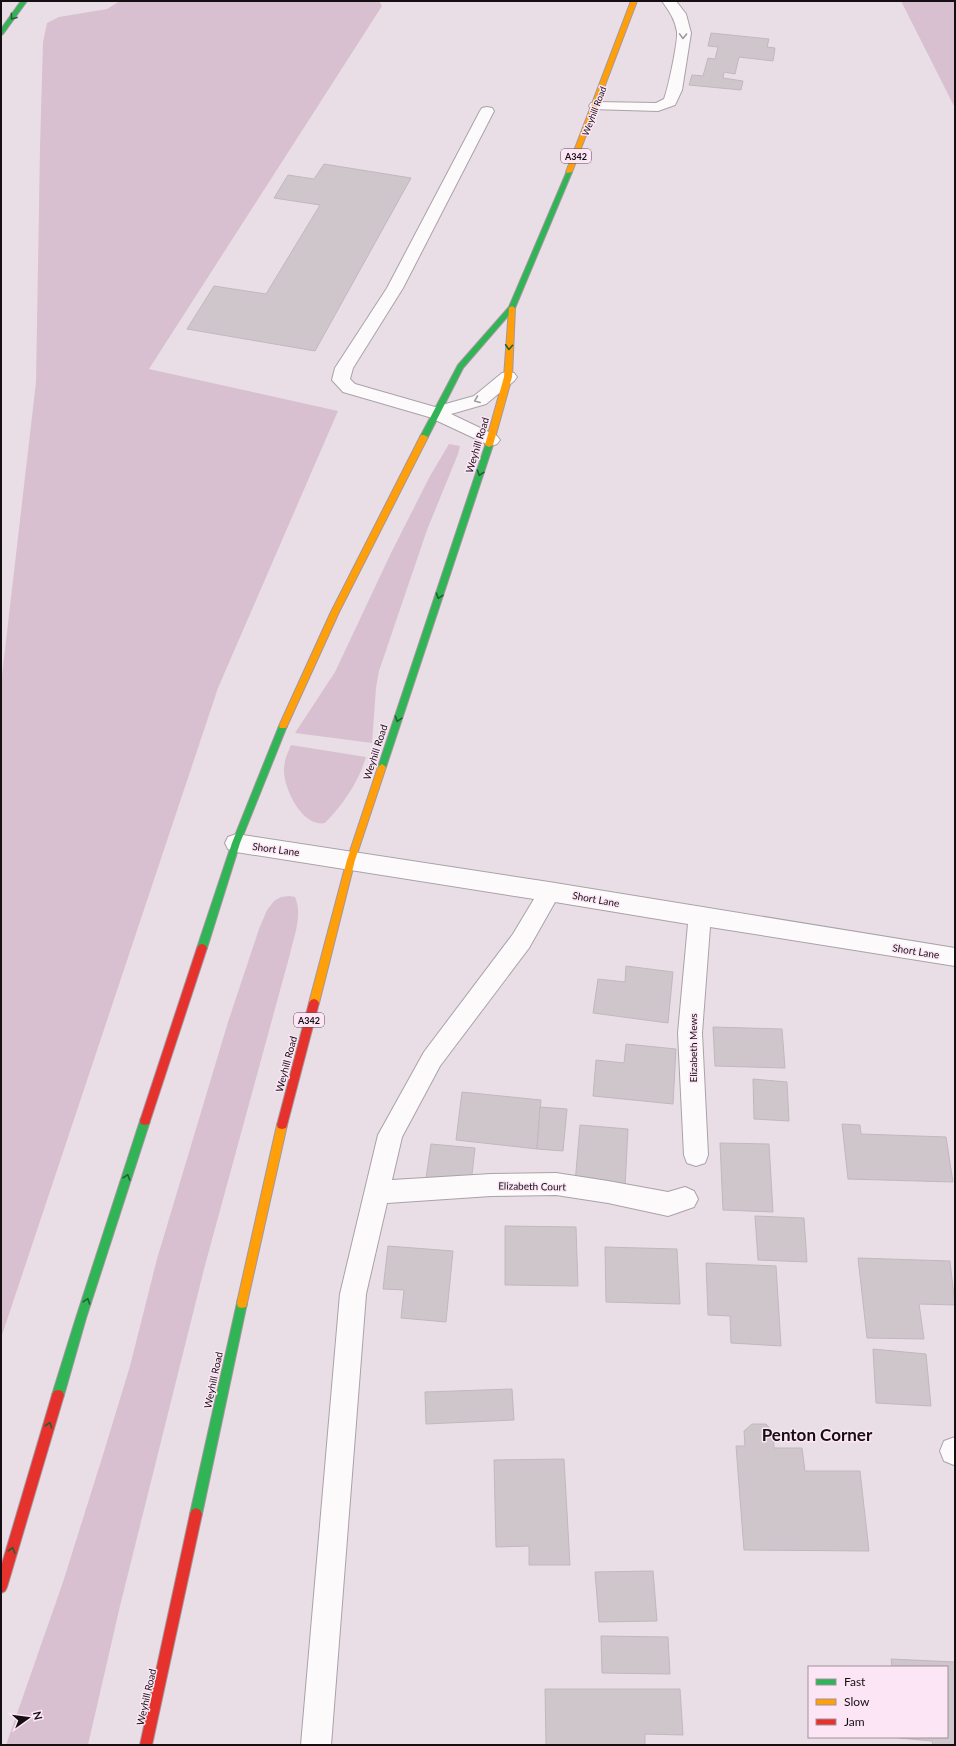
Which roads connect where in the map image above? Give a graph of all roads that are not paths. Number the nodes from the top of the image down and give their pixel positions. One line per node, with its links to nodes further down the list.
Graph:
1 (24, 1): 4 (main road, one-way to 4)
2 (634, 1): 5 (main road, Weyhill Road / A342)
3 (669, 1): 5 (street, one-way to 5)
4 (1, 33)
5 (596, 106): 7 (main road, Weyhill Road / A342)
6 (487, 112): 9 (street)
7 (512, 308): 8 (main road, Weyhill Road / A342, one-way to 8); 9 (main road, Weyhill Road / A342)
8 (508, 377): 9 (street, one-way to 9); 10 (main road, Weyhill Road / A342)
9 (435, 413): 10 (street); 11 (main road, Weyhill Road / A342)
10 (491, 440): 12 (main road, Weyhill Road / A342, one-way to 12)
11 (236, 843): 12 (street, Short Lane); 19 (main road, Weyhill Road / A342, one-way to 11)
12 (351, 860): 13 (street, Short Lane); 20 (main road, Weyhill Road / A342)
13 (549, 891): 14 (street, Short Lane); 17 (street)
14 (700, 917): 15 (street, Short Lane); 16 (street, Elizabeth Mews)
15 (955, 957)
16 (696, 1155)
17 (377, 1192): 18 (street, Elizabeth Court); 21 (street)
18 (685, 1199)
19 (1, 1587)
20 (146, 1745)
21 (316, 1745)

